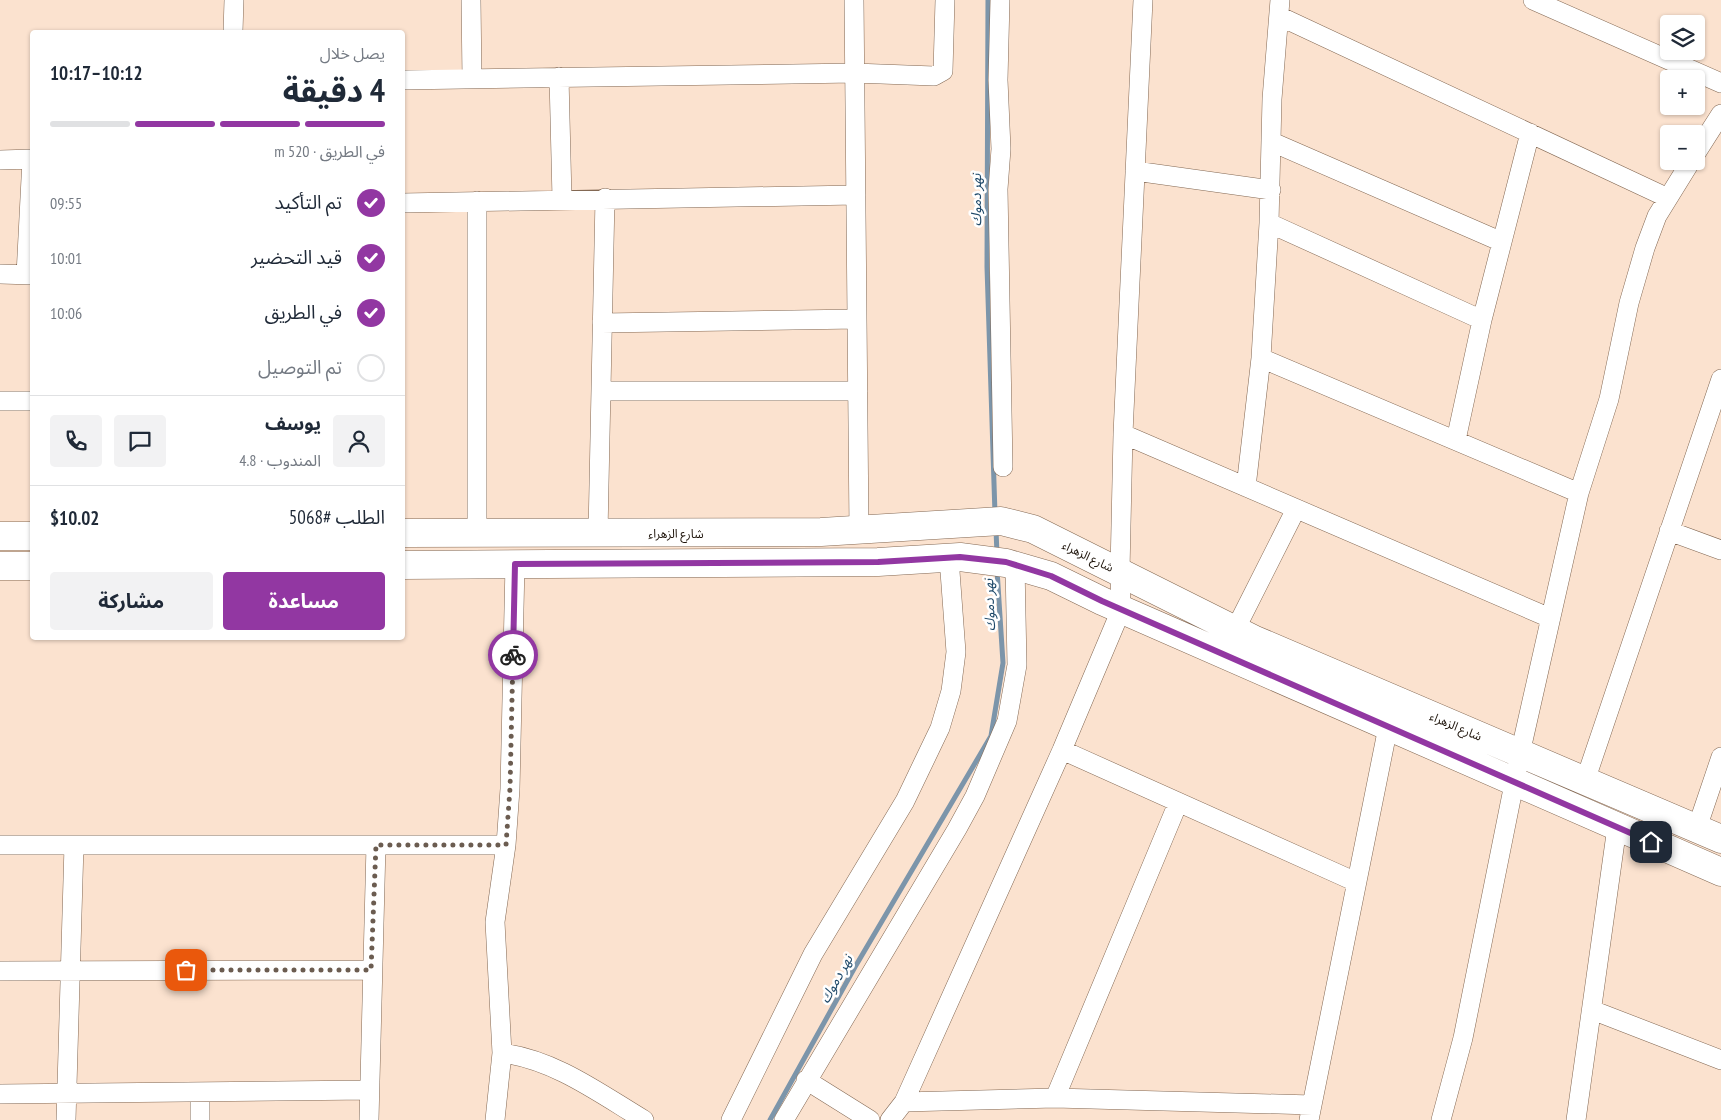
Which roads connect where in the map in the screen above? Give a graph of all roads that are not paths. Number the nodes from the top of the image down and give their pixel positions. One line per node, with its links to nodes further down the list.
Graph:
1 (234, 0): 9 (street)
2 (470, 0): 12 (street)
3 (854, 0): 10 (street)
4 (945, 0): 10 (street)
5 (1000, 0): 46 (street)
6 (1143, 0): 22 (street)
7 (1533, 0): 14 (street)
8 (1280, 8): 16 (street); 18 (street)
9 (233, 30)
10 (854, 73): 11 (street); 24 (street)
11 (559, 77): 12 (street); 27 (street)
12 (472, 79): 13 (street)
13 (405, 80)
14 (1721, 84)
15 (1721, 114): 17 (street)
16 (1530, 133): 26 (street); 32 (street)
17 (1705, 139)
18 (1272, 142): 23 (street); 32 (street)
19 (0, 160): 20 (street)
20 (30, 160)
21 (1685, 170): 26 (street)
22 (1135, 171): 23 (street); 44 (street)
23 (1271, 190): 30 (street)
24 (856, 195): 25 (street); 35 (street)
25 (605, 198): 27 (street); 37 (street)
26 (1668, 198): 48 (street)
27 (562, 199): 28 (street)
28 (477, 201): 29 (street); 53 (street)
29 (405, 203)
30 (1269, 223): 36 (street); 38 (street)
31 (30, 237): 34 (street)
32 (1502, 242): 36 (street)
33 (0, 274): 34 (street)
34 (29, 275)
35 (857, 319): 37 (street); 41 (street)
36 (1482, 320): 45 (street)
37 (602, 323): 40 (street)
38 (1260, 358): 45 (street); 47 (street)
39 (1721, 379): 51 (street)
40 (601, 391): 41 (street); 54 (street)
41 (858, 391): 50 (street)
42 (0, 401): 43 (street)
43 (30, 401)
44 (1123, 434): 47 (street); 64 (street)
45 (1456, 440): 48 (street)
46 (1003, 467)
47 (1246, 487): 49 (street)
48 (1579, 492): 66 (street)
49 (1296, 509): 66 (street); 67 (street)
50 (859, 530): 54 (main road, شارع الزهراء); 64 (main road, شارع الزهراء)
51 (1669, 531): 57 (street); 72 (street)
52 (405, 533): 53 (main road, شارع الزهراء)
53 (477, 533): 54 (main road, شارع الزهراء)
54 (598, 533)
55 (0, 536): 56 (main road)
56 (30, 536)
57 (1721, 550)
58 (955, 558): 60 (main road); 61 (main road); 103 (street)
59 (405, 564): 60 (main road)
60 (515, 564): 81 (street)
61 (1010, 564): 65 (main road); 90 (street)
62 (0, 566): 63 (main road)
63 (30, 566)
64 (1120, 571): 65 (street); 67 (main road, شارع الزهراء)
65 (1121, 610): 68 (main road); 69 (street)
66 (1550, 618): 70 (street)
67 (1235, 630): 70 (main road, شارع الزهراء)
68 (1388, 727): 73 (main road); 83 (street)
69 (1062, 750): 74 (street); 96 (street)
70 (1520, 754): 72 (main road, شارع الزهراء); 73 (street)
71 (1721, 757): 75 (street)
72 (1585, 781): 75 (main road, شارع الزهراء)
73 (1514, 783): 76 (main road); 107 (street)
74 (1178, 802): 83 (street); 95 (street)
75 (1708, 814): 77 (main road, شارع الزهراء)
76 (1617, 827): 82 (main road); 87 (street)
77 (1721, 839)
78 (0, 845): 79 (street)
79 (74, 845): 80 (street); 86 (street)
80 (376, 845): 81 (street); 84 (street)
81 (506, 845): 88 (street)
82 (1721, 872)
83 (1356, 882): 97 (street)
84 (371, 970): 86 (street); 91 (street)
85 (0, 971): 86 (street)
86 (70, 971): 94 (street)
87 (1592, 1010): 89 (street); 108 (street)
88 (502, 1053): 101 (street); 102 (street)
89 (1721, 1060)
90 (806, 1080): 104 (street); 105 (street)
91 (370, 1090): 92 (street); 100 (street)
92 (200, 1092): 94 (street); 99 (street)
93 (0, 1094): 94 (street)
94 (66, 1094): 98 (street)
95 (1055, 1098): 96 (street); 97 (street)
96 (904, 1102): 106 (street)
97 (1311, 1112)
98 (66, 1120)
99 (200, 1120)
100 (369, 1120)
101 (495, 1120)
102 (644, 1120)
103 (731, 1120)
104 (784, 1120)
105 (870, 1120)
106 (890, 1120)
107 (1441, 1120)
108 (1576, 1120)

